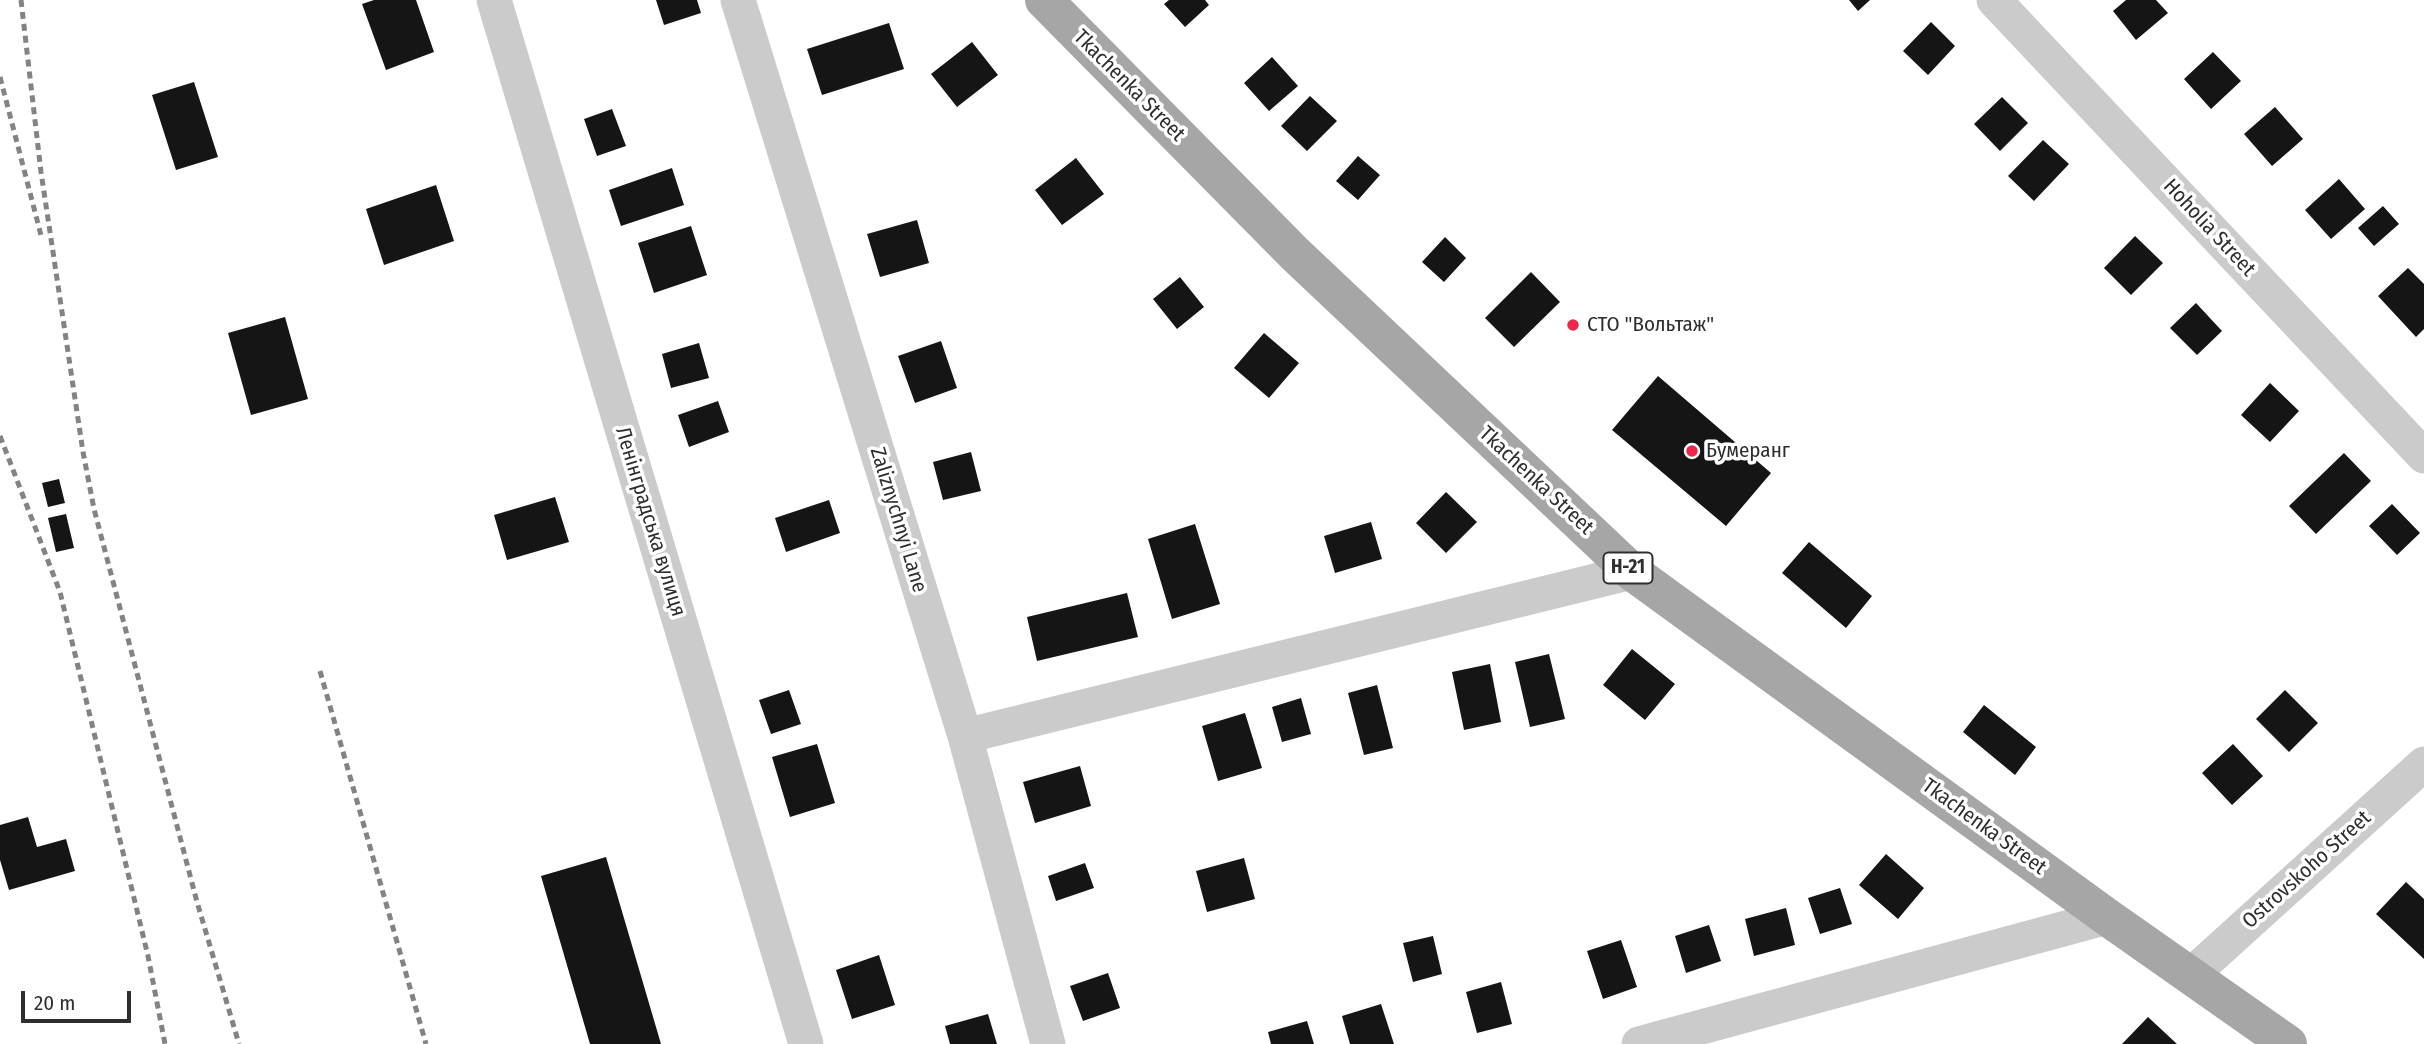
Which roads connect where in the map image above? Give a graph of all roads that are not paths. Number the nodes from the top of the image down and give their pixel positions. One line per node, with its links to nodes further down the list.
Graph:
1 (494, 0): 11 (street, Ленінградська вулиця)
2 (738, 0): 7 (street, Zaliznychnyi Lane)
3 (1044, 0): 6 (main road, Tkachenka Street / Н-21)
4 (1994, 0): 5 (street, Hoholia Street)
5 (2424, 456)
6 (1632, 572): 7 (street); 9 (main road, Tkachenka Street / Н-21)
7 (965, 736): 12 (street, Zaliznychnyi Lane)
8 (2424, 764): 10 (street, Ostrovskoho Street)
9 (2107, 917): 10 (main road, Tkachenka Street / Н-21); 13 (street)
10 (2190, 976): 14 (main road, Tkachenka Street / Н-21)
11 (806, 1044)
12 (1048, 1044)
13 (1639, 1044)
14 (2288, 1044)

